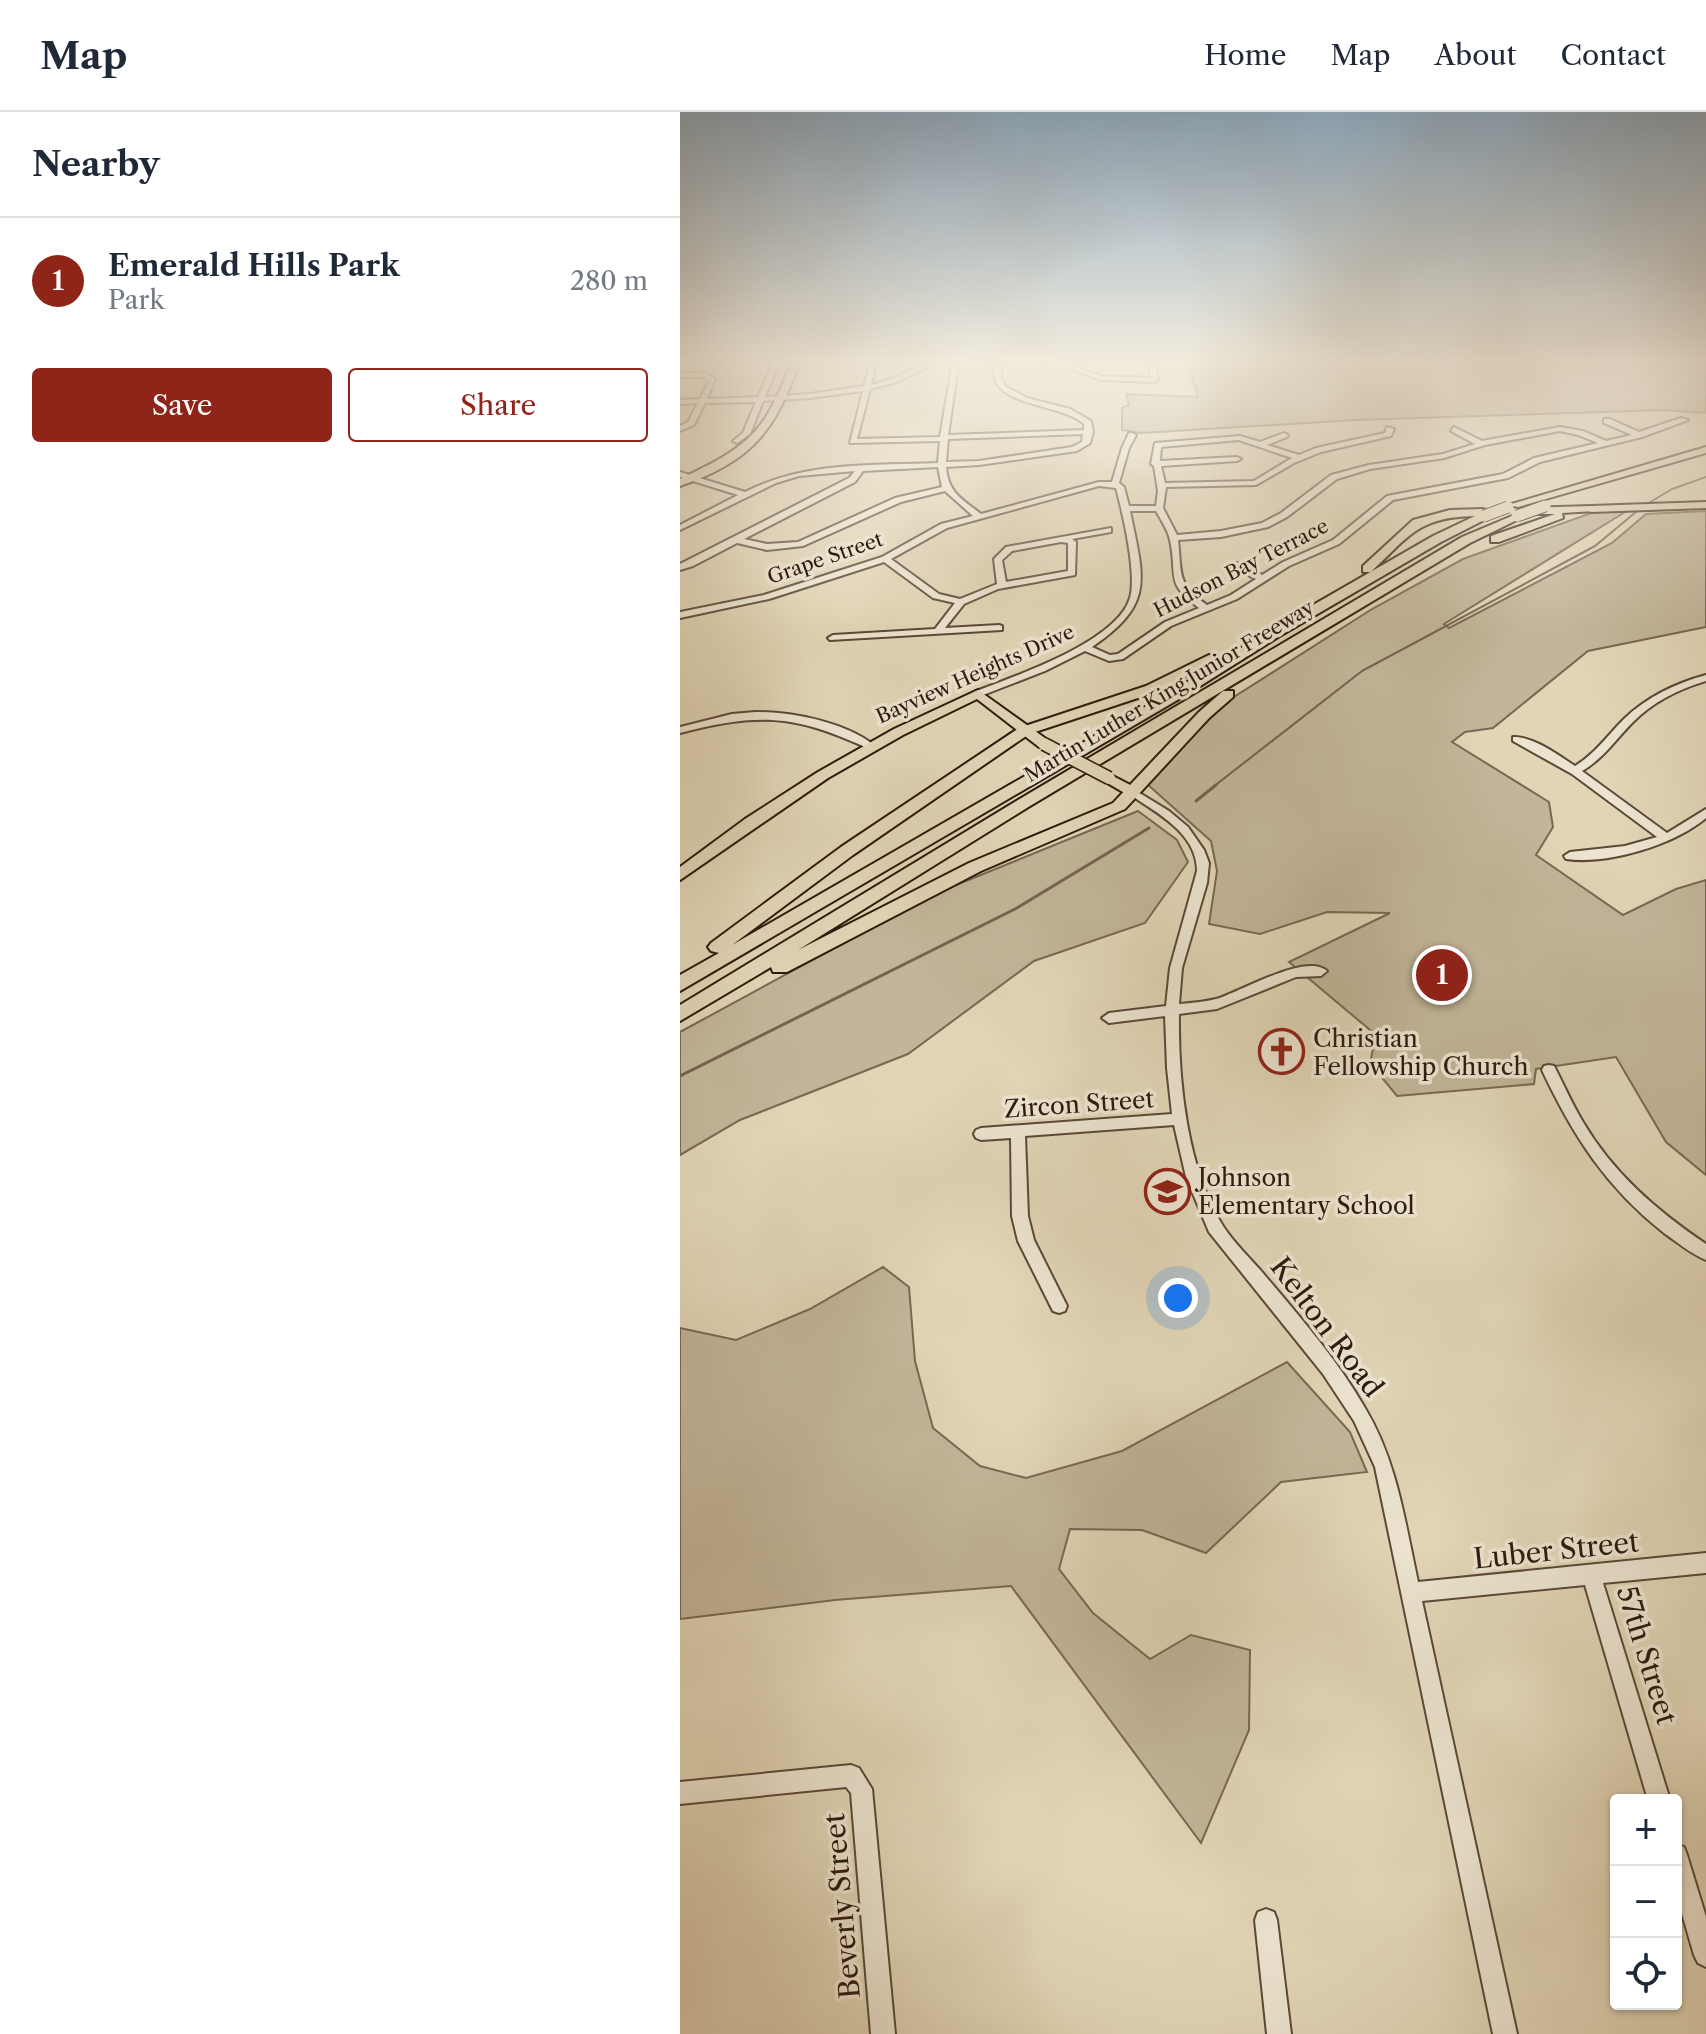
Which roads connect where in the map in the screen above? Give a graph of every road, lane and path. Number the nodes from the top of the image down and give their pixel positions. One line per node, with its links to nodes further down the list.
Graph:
1 (736, 450): 17 (main road)
2 (943, 450): 15 (street)
3 (1069, 450): 15 (street)
4 (1123, 450): 18 (street)
5 (1157, 450): 14 (street)
6 (1277, 450): 11 (street)
7 (1326, 450): 11 (street)
8 (1463, 450): 30 (street)
9 (1578, 450): 36 (street, Hudson Bay Terrace)
10 (1706, 450): 26 (highway, Martin Luther King Junior Freeway)
11 (1300, 458): 19 (street)
12 (1237, 459): 14 (street)
13 (1706, 462): 26 (highway, Martin Luther King Junior Freeway, bridge)
14 (1155, 464): 19 (street)
15 (942, 465): 16 (street); 20 (street)
16 (860, 469): 21 (street); 32 (street)
17 (684, 479): 21 (street)
18 (1115, 484): 24 (street, Bayview Heights Drive); 27 (street, Grape Street)
19 (1164, 485): 23 (street)
20 (946, 488): 27 (street); 32 (street)
21 (745, 495): 28 (street)
22 (1706, 505): 25 (main road)
23 (1159, 508): 24 (street); 30 (street)
24 (1126, 509): 48 (street, Bayview Heights Drive)
25 (1591, 509): 38 (highway); 39 (highway)
26 (1513, 511): 38 (highway, Martin Luther King Junior Freeway); 39 (highway, Martin Luther King Junior Freeway, bridge)
27 (980, 517): 33 (street, Grape Street)
28 (680, 528)
29 (1108, 530): 31 (street)
30 (1174, 538): 41 (street)
31 (1061, 539): 37 (street); 37 (street)
32 (736, 540): 35 (street)
33 (885, 559): 40 (street); 42 (street, Grape Street)
34 (1235, 565): 36 (street)
35 (680, 567)
36 (1263, 579): 41 (street, Hudson Bay Terrace)
37 (1002, 585): 40 (street)
38 (1383, 591): 47 (highway, Martin Luther King Junior Freeway)
39 (1335, 598): 45 (highway, Martin Luther King Junior Freeway)
40 (961, 602): 44 (street)
41 (1205, 608): 48 (street, Hudson Bay Terrace)
42 (680, 615)
43 (999, 628): 44 (street)
44 (939, 630): 46 (street)
45 (1273, 634): 52 (highway); 63 (highway, Martin Luther King Junior Freeway)
46 (833, 638)
47 (1292, 644): 56 (highway); 64 (highway, Martin Luther King Junior Freeway)
48 (1085, 648): 50 (street, Bayview Heights Drive)
49 (1706, 678): 55 (street)
50 (978, 694): 52 (main road, Kelton Road); 54 (main road, Bayview Heights Drive)
51 (680, 730): 54 (street)
52 (1024, 731): 56 (main road, Kelton Road, bridge); 61 (highway)
53 (1517, 739): 55 (street)
54 (869, 745): 60 (main road, Bayview Heights Drive)
55 (1575, 770): 58 (street)
56 (1133, 792): 64 (highway); 65 (street, Kelton Road)
57 (1706, 812): 58 (street)
58 (1666, 838): 59 (street)
59 (1570, 856)
60 (680, 875)
61 (680, 971)
62 (1321, 971): 65 (street)
63 (680, 984)
64 (707, 998): 66 (highway, Martin Luther King Junior Freeway)
65 (1171, 1012): 67 (street); 69 (street, Kelton Road)
66 (680, 1014)
67 (1109, 1018)
68 (1549, 1070): 72 (street)
69 (1179, 1119): 70 (street, Zircon Street); 76 (street, Kelton Road)
70 (1018, 1131): 71 (street, Zircon Street); 73 (street)
71 (981, 1134)
72 (1706, 1253)
73 (1059, 1306)
74 (1706, 1563): 75 (street, Luber Street)
75 (1591, 1574): 76 (street, Luber Street); 78 (street, 57th Street)
76 (1412, 1592): 84 (street, Kelton Road)
77 (680, 1793): 82 (street, Beverly Street)
78 (1657, 1794)
79 (1679, 1866): 81 (street)
80 (1266, 1920): 83 (street)
81 (1706, 1955)
82 (883, 2034)
83 (1279, 2034)
84 (1505, 2034)

